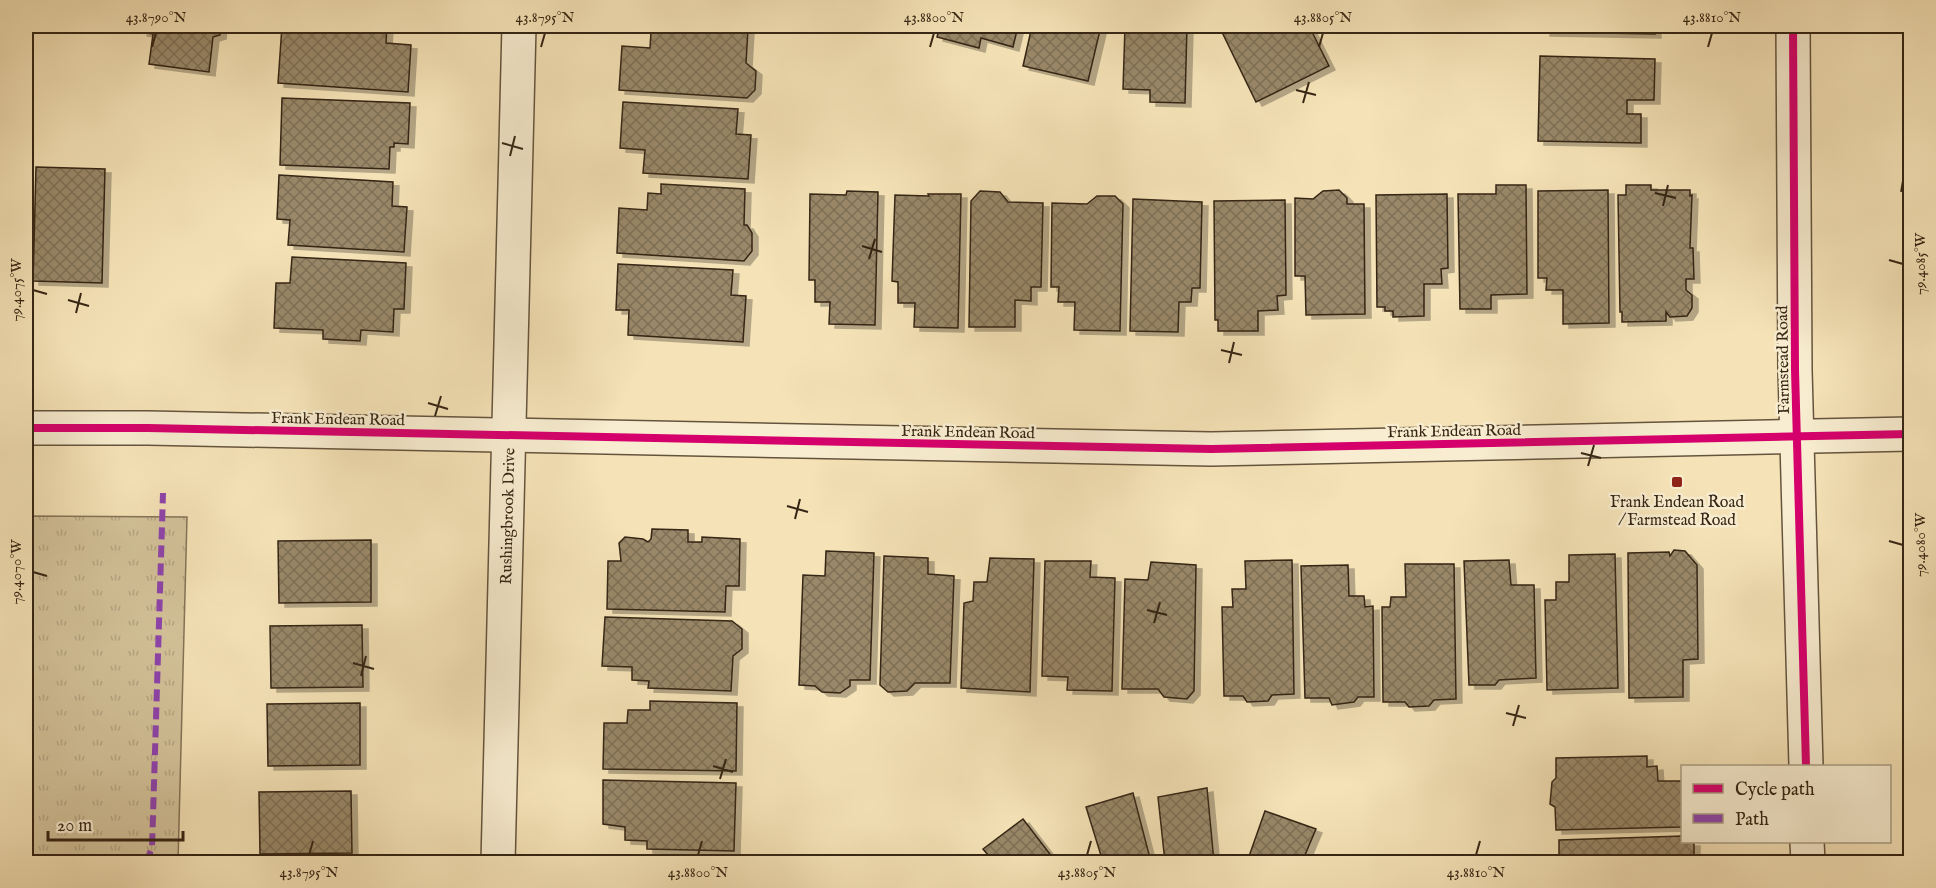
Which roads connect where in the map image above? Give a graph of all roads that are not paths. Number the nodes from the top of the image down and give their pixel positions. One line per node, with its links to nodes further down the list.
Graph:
1 (519, 26): 5 (street, Rushingbrook Drive)
2 (1793, 26): 6 (street, Farmstead Road)
3 (26, 428): 5 (street, Frank Endean Road)
4 (1911, 434): 6 (street, Frank Endean Road)
5 (508, 435): 6 (street, Frank Endean Road); 9 (street, Rushingbrook Drive)
6 (1797, 437): 7 (street, Farmstead Road)
7 (1806, 765)
8 (1807, 843): 10 (street)
9 (498, 862)
10 (1808, 862)

